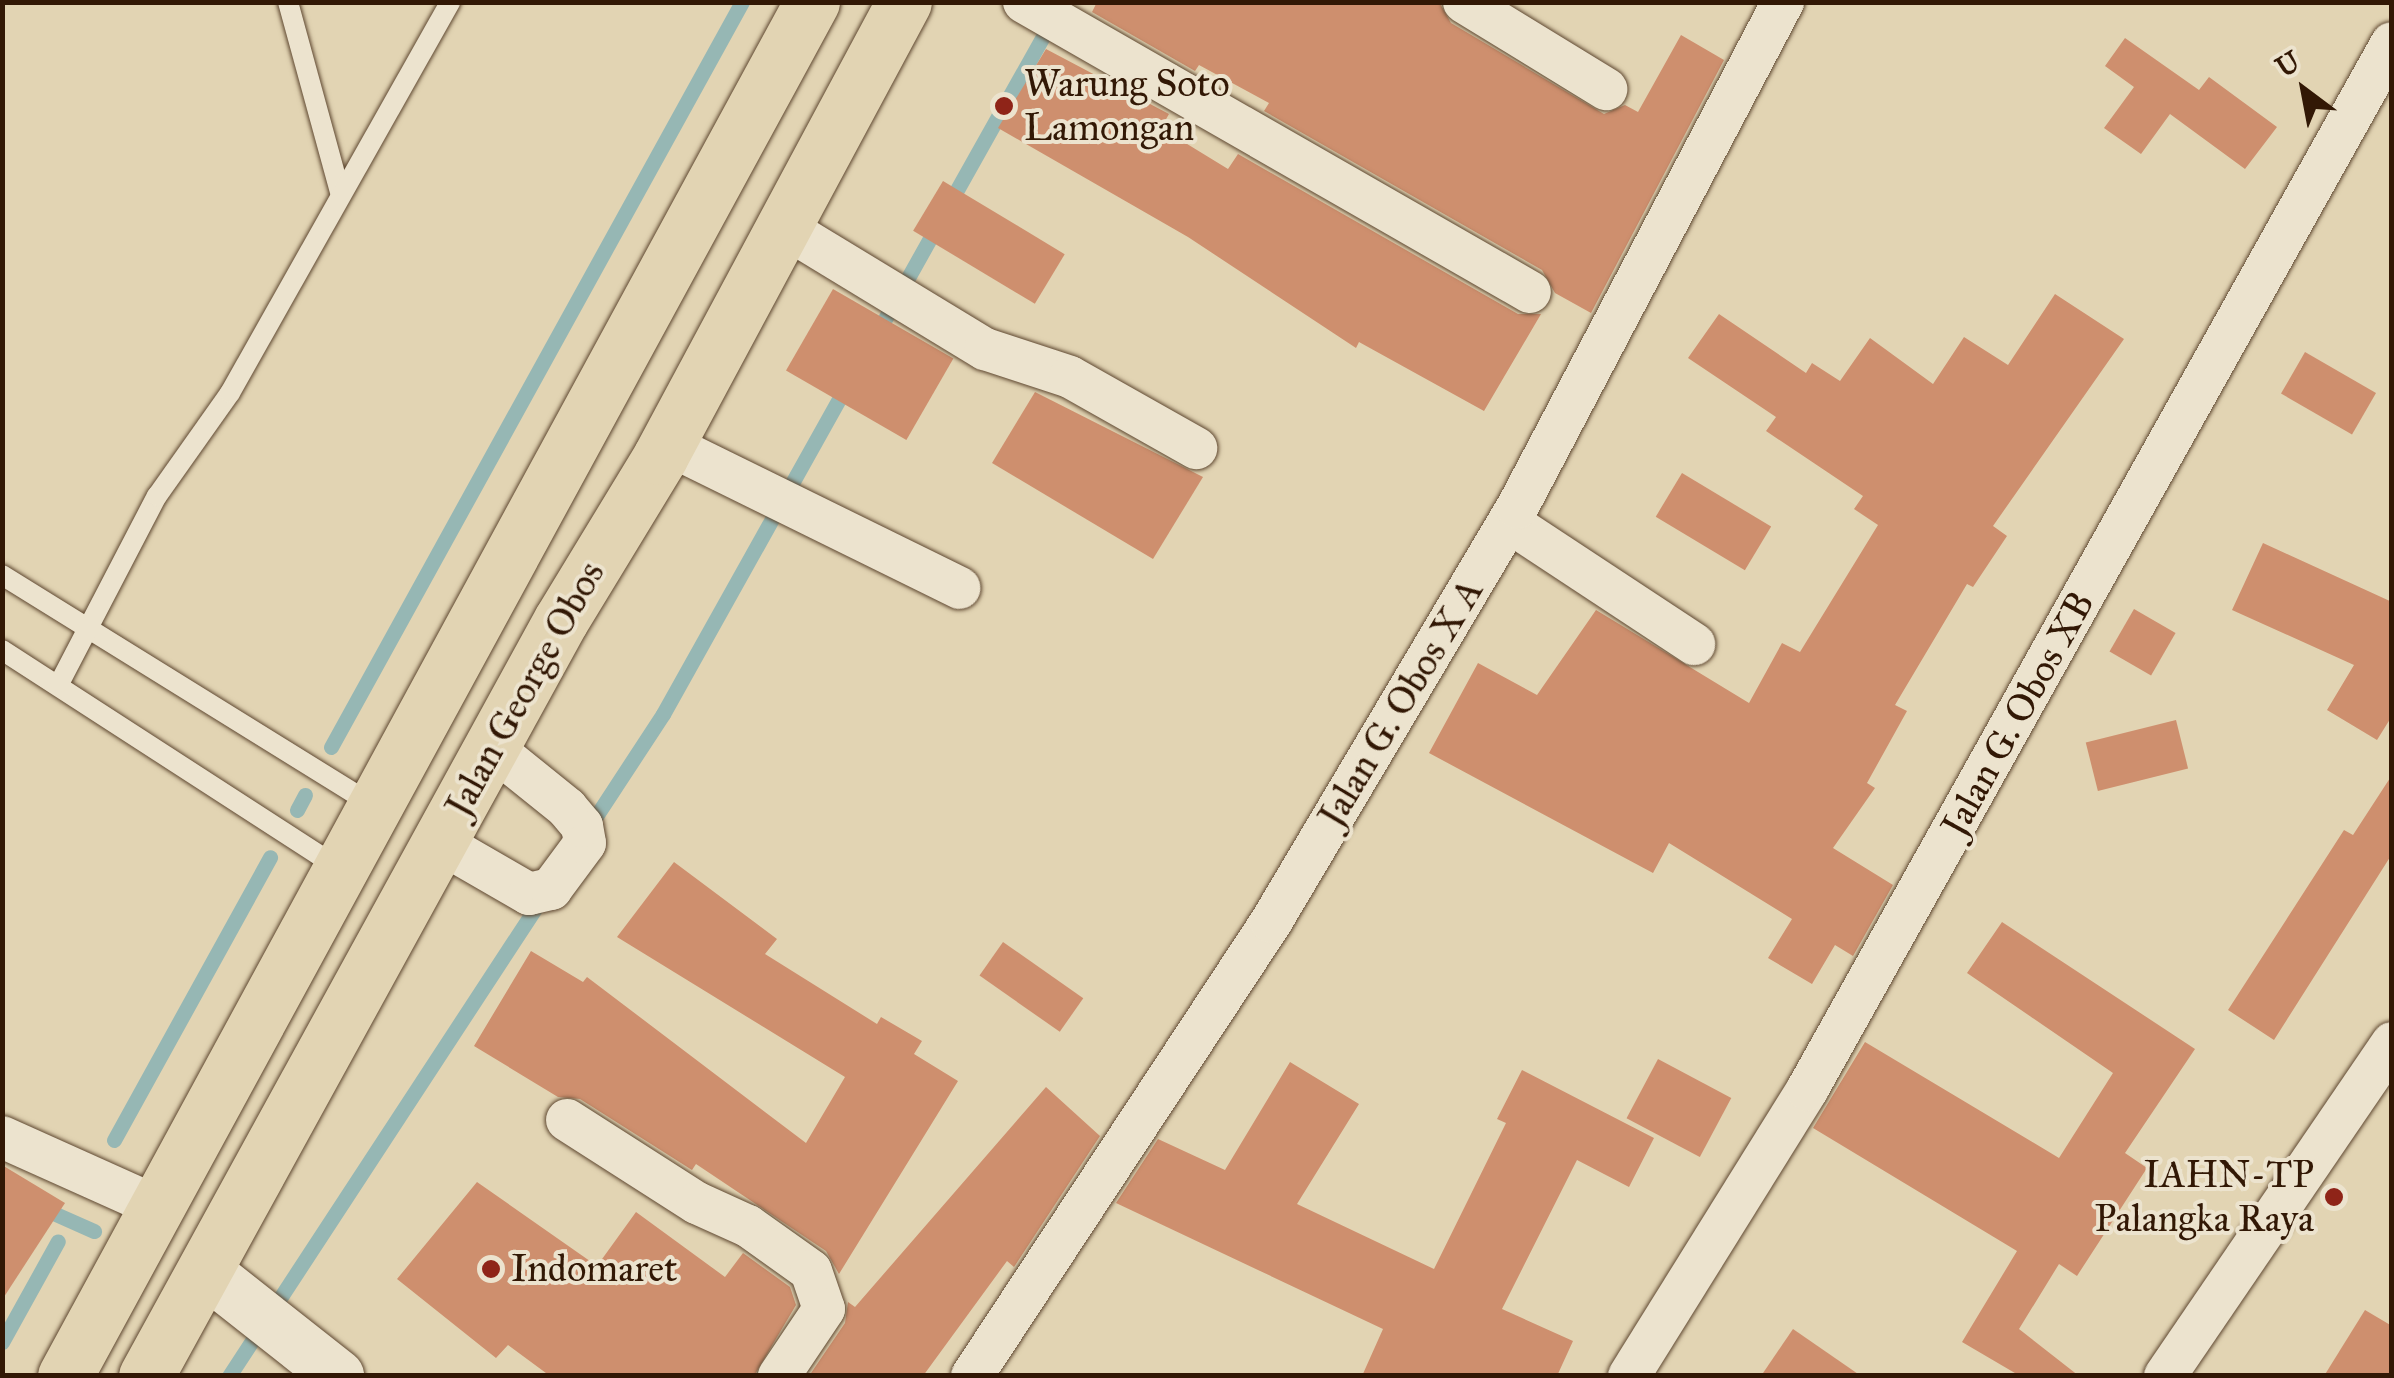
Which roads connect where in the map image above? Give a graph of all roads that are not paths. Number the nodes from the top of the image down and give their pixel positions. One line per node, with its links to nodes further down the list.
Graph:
1 (288, 2): 10 (lane)
2 (450, 2): 10 (lane)
3 (812, 2): 23 (main road, Jalan George Obos)
4 (904, 2): 11 (main road, Jalan George Obos)
5 (1024, 2): 12 (street)
6 (1464, 2): 9 (street)
7 (1783, 2): 15 (street, Jalan G. Obos X A)
8 (2392, 43): 36 (street, Jalan G. Obos XB)
9 (1606, 89)
10 (340, 192): 18 (lane)
11 (784, 227): 13 (main road, Jalan George Obos); 14 (street)
12 (1530, 292)
13 (667, 444): 17 (street); 22 (main road, Jalan George Obos)
14 (1196, 448)
15 (1509, 522): 19 (street); 35 (street, Jalan G. Obos X A)
16 (2, 575): 18 (lane)
17 (960, 588)
18 (84, 628): 21 (lane); 23 (lane)
19 (1694, 644)
20 (2, 650): 21 (lane)
21 (60, 682): 25 (lane)
22 (491, 747): 24 (main road, Jalan George Obos); 24 (street)
23 (378, 808): 25 (main road, Jalan George Obos)
24 (439, 842): 30 (main road, Jalan George Obos)
25 (343, 871): 29 (main road, Jalan George Obos)
26 (2392, 1043): 37 (street)
27 (567, 1120): 34 (street)
28 (2, 1137): 29 (street)
29 (158, 1207): 31 (main road, Jalan George Obos)
30 (243, 1300): 32 (main road, Jalan George Obos); 33 (street)
31 (66, 1376)
32 (146, 1376)
33 (338, 1376)
34 (779, 1376)
35 (972, 1376)
36 (1630, 1376)
37 (2165, 1376)

